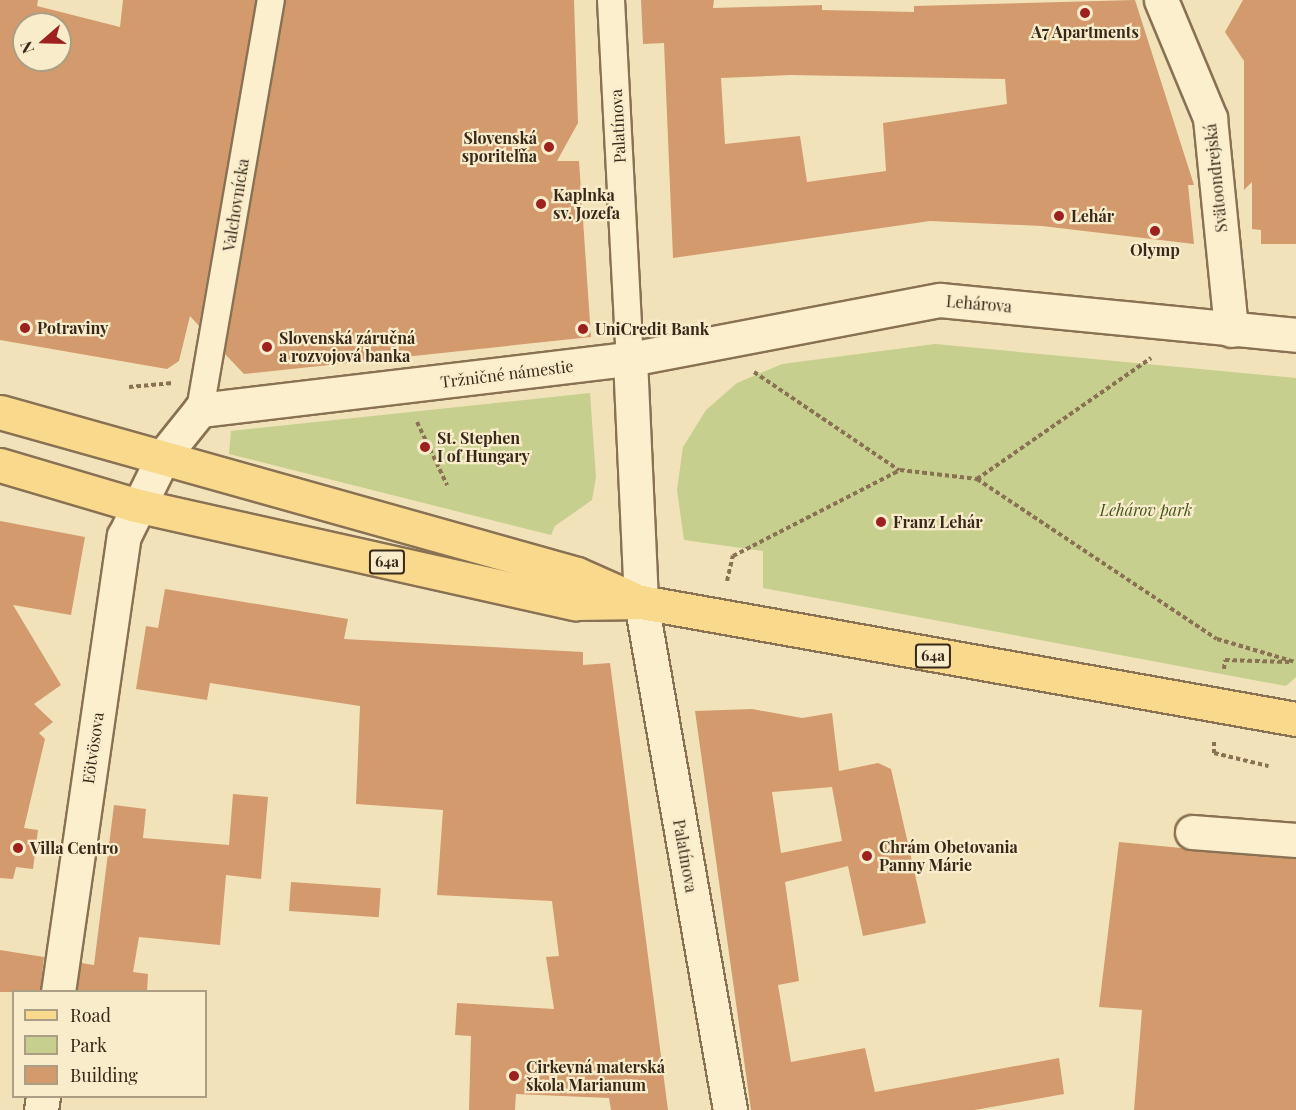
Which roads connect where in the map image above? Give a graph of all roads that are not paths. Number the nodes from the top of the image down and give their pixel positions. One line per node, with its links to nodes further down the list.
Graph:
1 (271, 0): 7 (street, Valchovnícka)
2 (611, 0): 6 (street, Palatínova)
3 (1161, 0): 4 (street, Svätoondrejská)
4 (1231, 330): 5 (street, Lehárova); 6 (street, Lehárova)
5 (1296, 335)
6 (630, 359): 7 (street, Tržničné námestie); 12 (street)
7 (200, 410): 9 (street)
8 (0, 412): 9 (main road, 64a)
9 (164, 455): 11 (street, Eötvösova); 12 (main road, 64a)
10 (0, 465): 11 (main road, 64a)
11 (135, 505): 12 (main road, 64a); 16 (street, Eötvösova)
12 (641, 602): 13 (main road, 64a); 17 (street, Palatínova)
13 (1296, 719)
14 (1192, 832): 15 (street)
15 (1296, 840)
16 (58, 990)
17 (730, 1110)

